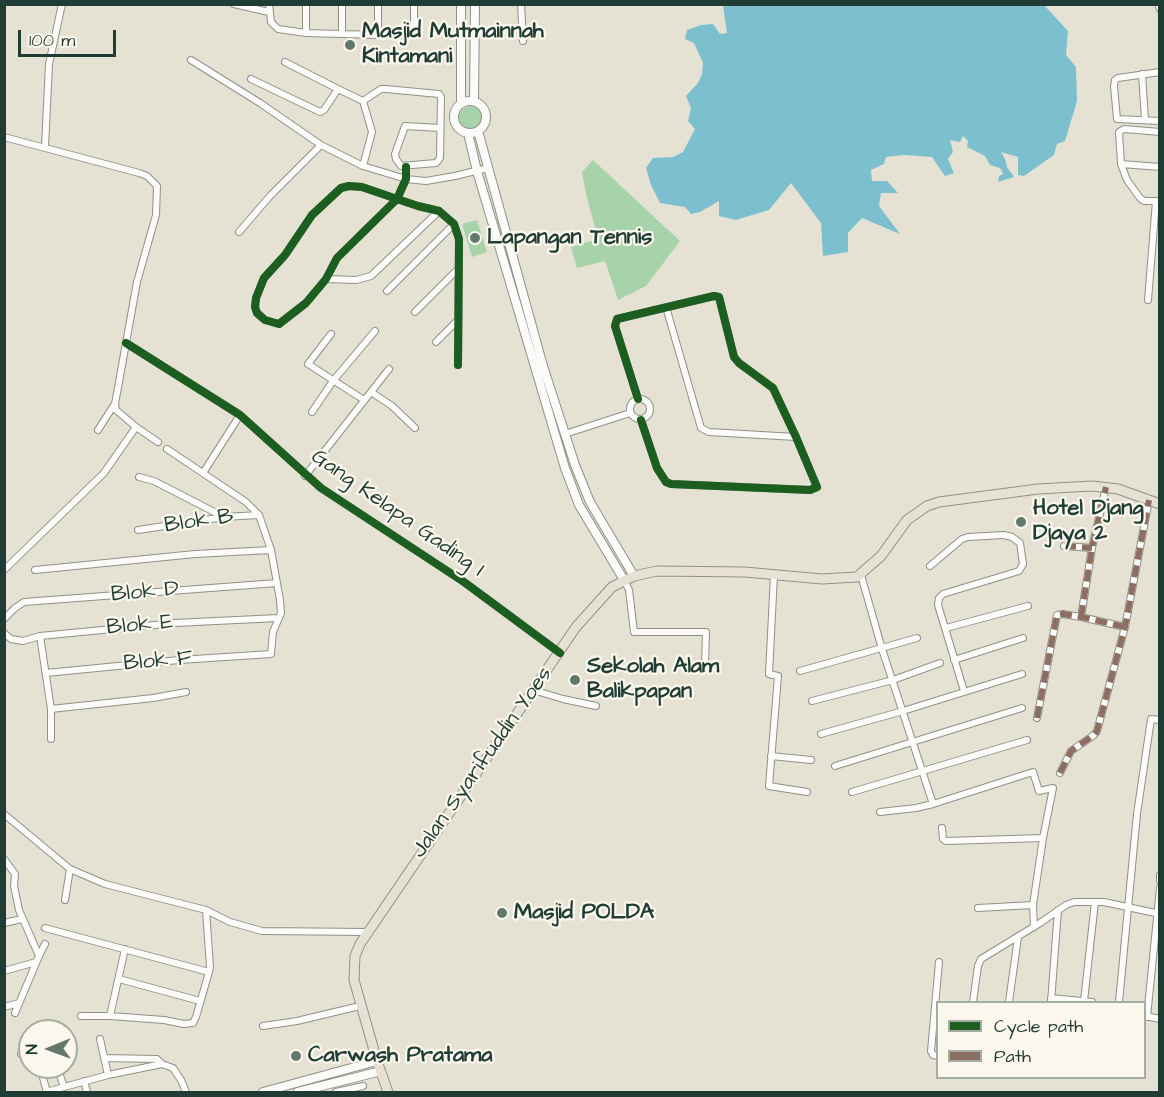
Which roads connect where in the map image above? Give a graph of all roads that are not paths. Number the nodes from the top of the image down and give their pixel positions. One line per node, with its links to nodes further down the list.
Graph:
1 (62, 4): 35 (street)
2 (269, 4): 13 (street)
3 (306, 4): 14 (street)
4 (342, 4): 15 (street)
5 (378, 4): 16 (street)
6 (414, 4): 16 (street)
7 (461, 4): 26 (street)
8 (475, 4): 25 (street)
9 (521, 4): 17 (street)
10 (1158, 4): 12 (street)
11 (235, 5): 13 (street)
12 (1160, 9)
13 (269, 12): 14 (street)
14 (306, 33): 15 (street)
15 (342, 33): 16 (street)
16 (378, 35)
17 (523, 41)
18 (191, 60): 34 (street)
19 (285, 62): 23 (street)
20 (1160, 72): 21 (street)
21 (1142, 74): 27 (street); 27 (street)
22 (251, 79): 23 (street)
23 (338, 89): 24 (street)
24 (363, 101): 29 (street); 37 (street)
25 (474, 101): 26 (street); 30 (street)
26 (461, 104): 32 (street)
27 (1145, 120): 28 (street)
28 (1160, 121)
29 (441, 128): 39 (street); 39 (street)
30 (478, 132): 32 (street); 40 (street)
31 (1160, 132): 36 (street)
32 (468, 133): 41 (street)
33 (4, 137): 35 (street)
34 (321, 145): 37 (street); 47 (street)
35 (45, 147): 58 (street)
36 (1120, 164): 38 (street); 44 (street)
37 (363, 166): 42 (street)
38 (1160, 166)
39 (406, 167): 42 (street)
40 (488, 168): 41 (street); 60 (street)
41 (477, 171): 42 (street); 60 (street)
42 (406, 179): 43 (street)
43 (397, 199): 45 (street); 49 (street); 49 (street)
44 (1158, 201): 51 (street)
45 (439, 211): 46 (street); 49 (street)
46 (454, 224): 48 (street); 50 (street)
47 (239, 232)
48 (459, 269): 53 (street); 54 (street)
49 (326, 279)
50 (387, 291)
51 (1148, 300)
52 (666, 307): 64 (street); 77 (street); 77 (street)
53 (415, 312)
54 (457, 321): 57 (street); 59 (street)
55 (375, 331): 62 (street)
56 (331, 334): 62 (street)
57 (436, 342)
58 (126, 343): 66 (street); 69 (street, Gang Kelapa Gading I)
59 (458, 365)
60 (540, 367): 70 (street); 72 (street)
61 (389, 369): 63 (street)
62 (333, 381): 65 (street); 67 (street)
63 (371, 392): 65 (street); 74 (street)
64 (638, 399): 68 (street); 71 (street)
65 (364, 400): 83 (street)
66 (115, 407): 73 (street); 75 (street)
67 (312, 412)
68 (630, 413): 71 (street); 76 (street)
69 (240, 414): 82 (street); 83 (street, Gang Kelapa Gading I)
70 (561, 419): 72 (street); 76 (street)
71 (641, 420): 77 (street)
72 (552, 421): 81 (street)
73 (136, 427): 78 (street); 95 (street)
74 (415, 428)
75 (98, 430)
76 (566, 434): 80 (street)
77 (796, 437)
78 (158, 442)
79 (167, 449): 82 (street)
80 (574, 462): 81 (street); 99 (street)
81 (564, 465): 100 (street)
82 (203, 473): 88 (street)
83 (305, 476): 113 (street, Gang Kelapa Gading I)
84 (139, 477): 89 (street)
85 (1106, 487): 86 (highway); 92 (street); 98 (highway)
86 (1149, 500): 87 (highway); 106 (street)
87 (1160, 504)
88 (259, 515): 89 (street, Blok B); 93 (street)
89 (224, 517): 90 (street, Blok B)
90 (138, 530)
91 (1064, 546): 92 (street)
92 (1092, 548): 103 (street)
93 (271, 550): 96 (street); 101 (street)
94 (930, 566): 107 (street)
95 (4, 570)
96 (35, 570)
97 (774, 575): 98 (highway, Jalan Syarifuddin Yoes); 99 (highway, Jalan Syarifuddin Yoes); 135 (street)
98 (861, 575): 112 (street)
99 (634, 576): 100 (highway, Jalan Syarifuddin Yoes)
100 (624, 580): 113 (highway, Jalan Syarifuddin Yoes); 116 (street)
101 (277, 583): 104 (street); 105 (street, Blok D)
102 (1028, 606): 107 (street)
103 (1081, 617): 106 (street); 129 (street)
104 (278, 618): 109 (street, Blok E); 118 (street, Blok F)
105 (4, 619)
106 (1125, 627): 139 (street)
107 (946, 628): 114 (street)
108 (4, 633): 109 (street, Blok E)
109 (40, 636): 118 (street)
110 (917, 638): 112 (street)
111 (1023, 638): 114 (street)
112 (882, 649): 117 (street); 120 (street)
113 (560, 653): 121 (highway, Jalan Syarifuddin Yoes)
114 (954, 660): 122 (street)
115 (940, 663): 120 (street)
116 (705, 665)
117 (800, 670)
118 (46, 673): 127 (street)
119 (1022, 674): 122 (street)
120 (892, 680): 124 (street); 128 (street)
121 (533, 690): 125 (street); 166 (highway, Jalan Syarifuddin Yoes)
122 (964, 691): 128 (street)
123 (186, 692): 127 (street)
124 (812, 701)
125 (596, 706)
126 (1022, 708): 134 (street)
127 (51, 709): 132 (street)
128 (903, 711): 131 (street); 134 (street)
129 (1036, 718)
130 (1160, 720): 157 (street)
131 (820, 734)
132 (51, 739)
133 (1027, 740): 138 (street)
134 (913, 742): 137 (street); 138 (street)
135 (771, 756): 136 (street); 140 (street)
136 (811, 760)
137 (834, 766)
138 (923, 772): 141 (street); 142 (street)
139 (1060, 773)
140 (807, 792)
141 (852, 792)
142 (933, 804): 143 (street); 146 (street)
143 (880, 812)
144 (4, 814): 148 (street)
145 (942, 828): 146 (street)
146 (1043, 838): 156 (street)
147 (4, 860): 151 (street)
148 (70, 869): 154 (street); 159 (street)
149 (1160, 875): 150 (street)
150 (1160, 881)
151 (14, 886): 152 (street); 162 (street)
152 (4, 888)
153 (1160, 888): 161 (street)
154 (64, 900)
155 (1095, 902): 157 (street); 160 (street); 179 (street)
156 (1033, 905): 158 (street); 164 (street)
157 (1127, 906): 161 (street); 180 (street)
158 (978, 908)
159 (207, 910): 166 (street); 173 (street)
160 (1058, 910): 164 (street); 176 (street)
161 (1159, 914): 187 (street)
162 (22, 919): 163 (street); 170 (street)
163 (4, 924)
164 (1034, 927): 167 (street)
165 (45, 928): 169 (street)
166 (367, 932): 182 (highway, Jalan Syarifuddin Yoes)
167 (1018, 937): 177 (street); 178 (street)
168 (45, 944): 170 (street)
169 (125, 949): 173 (street); 174 (street)
170 (37, 959): 172 (street); 181 (street)
171 (939, 962): 191 (street)
172 (4, 971)
173 (209, 972): 175 (street)
174 (119, 979): 175 (street); 186 (street)
175 (200, 1000): 186 (street)
176 (1051, 1000): 179 (street)
177 (973, 1001)
178 (1009, 1001)
179 (1084, 1001)
180 (1119, 1001)
181 (19, 1003): 183 (street); 184 (street)
182 (360, 1006): 189 (street); 193 (highway, Jalan Syarifuddin Yoes)
183 (4, 1007)
184 (15, 1013)
185 (81, 1016): 186 (street)
186 (110, 1016)
187 (1146, 1017): 188 (street)
188 (1160, 1019)
189 (263, 1026)
190 (100, 1039): 192 (street)
191 (936, 1056)
192 (104, 1058): 194 (street); 196 (street)
193 (377, 1061): 195 (highway, Jalan Syarifuddin Yoes); 198 (street)
194 (162, 1064): 196 (street); 206 (street)
195 (381, 1071): 197 (street); 210 (highway, Jalan Syarifuddin Yoes)
196 (108, 1075): 200 (street)
197 (360, 1076): 202 (street); 203 (street)
198 (315, 1078): 202 (street); 207 (street)
199 (61, 1079): 201 (street)
200 (84, 1081): 201 (street); 205 (street)
201 (64, 1087): 204 (street)
202 (317, 1088): 208 (street)
203 (364, 1089): 209 (street)
204 (47, 1092)
205 (87, 1092)
206 (186, 1092)
207 (263, 1092)
208 (298, 1092)
209 (336, 1092)
210 (388, 1092)

